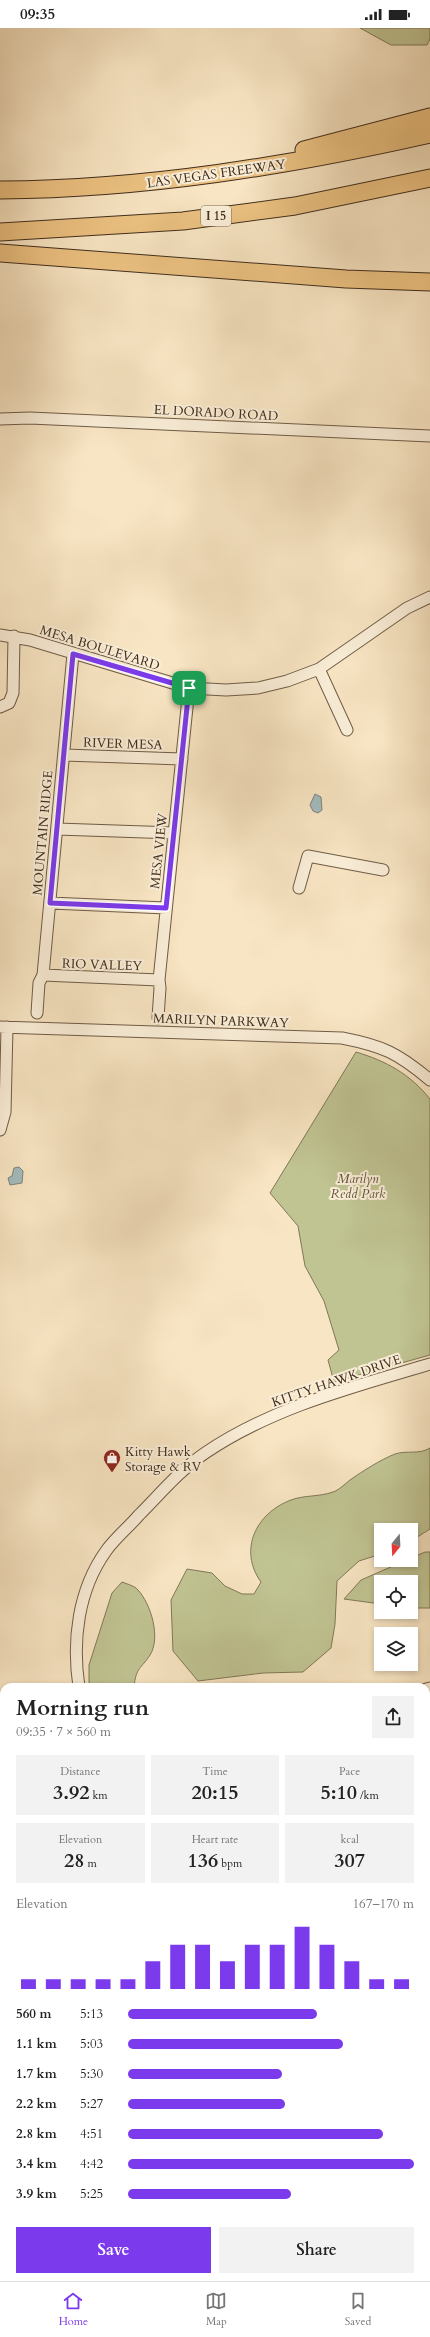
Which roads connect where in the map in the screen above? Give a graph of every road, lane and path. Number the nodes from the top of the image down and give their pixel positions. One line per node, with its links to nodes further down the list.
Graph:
1 (430, 117): 3 (highway)
2 (430, 134): 3 (highway, LAS VEGAS FREEWAY)
3 (205, 176): 5 (highway, LAS VEGAS FREEWAY)
4 (430, 178): 6 (highway, I 15)
5 (0, 190)
6 (0, 232)
7 (0, 253): 8 (highway)
8 (430, 282)
9 (0, 419): 10 (street, EL DORADO ROAD)
10 (430, 436)
11 (430, 597): 15 (street, MESA BOULEVARD)
12 (0, 635): 13 (street, MESA BOULEVARD)
13 (14, 636): 14 (street, MESA BOULEVARD); 17 (street)
14 (73, 654): 16 (street, MESA BOULEVARD); 19 (street, MOUNTAIN RIDGE)
15 (319, 669): 16 (street, MESA BOULEVARD); 18 (street)
16 (189, 688): 20 (street, MESA VIEW)
17 (0, 708)
18 (347, 730)
19 (64, 755): 20 (street, RIVER MESA); 21 (street, MOUNTAIN RIDGE)
20 (182, 759): 22 (street, MESA VIEW)
21 (57, 829): 22 (street); 25 (street, MOUNTAIN RIDGE)
22 (174, 833): 26 (street, MESA VIEW)
23 (383, 870): 24 (street)
24 (299, 888)
25 (50, 903): 26 (street); 27 (street, MOUNTAIN RIDGE)
26 (166, 908): 28 (street, MESA VIEW)
27 (43, 975): 28 (street, RIO VALLEY); 29 (street, MOUNTAIN RIDGE)
28 (159, 980): 30 (street, MESA VIEW)
29 (37, 1013)
30 (158, 1018)
31 (4, 1027): 32 (street, MARILYN PARKWAY); 33 (street)
32 (430, 1080)
33 (0, 1130)
34 (430, 1364): 35 (street, KITTY HAWK DRIVE)
35 (79, 1683)

